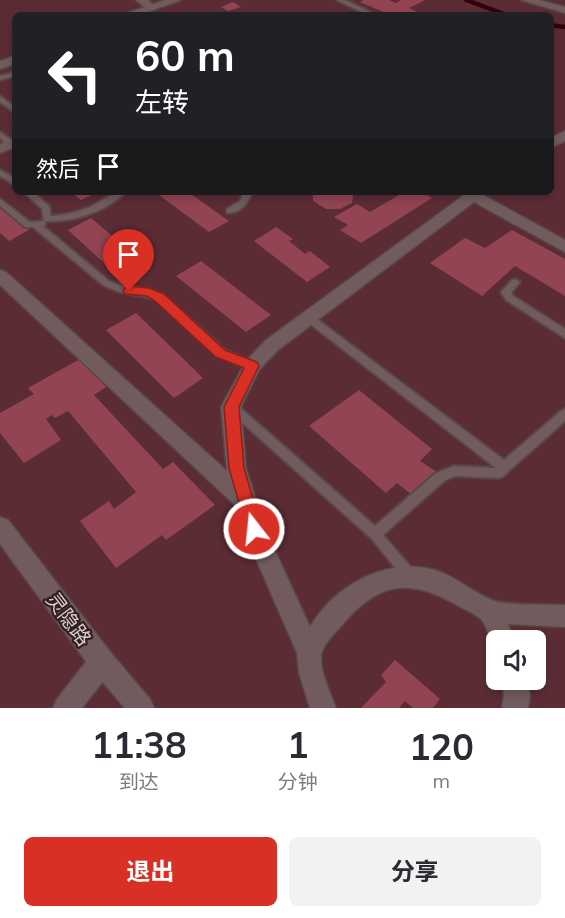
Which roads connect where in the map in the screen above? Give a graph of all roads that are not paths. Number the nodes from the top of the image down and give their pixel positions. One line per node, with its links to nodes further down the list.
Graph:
1 (141, 0): 5 (street)
2 (176, 0): 5 (street)
3 (340, 0): 10 (lane)
4 (526, 0): 6 (street)
5 (151, 7): 7 (street); 8 (street); 9 (street)
6 (565, 10)
7 (128, 12)
8 (137, 12)
9 (140, 12)
10 (366, 12)
11 (0, 98): 12 (lane)
12 (4, 106)
13 (31, 195): 20 (lane)
14 (117, 195): 20 (lane)
15 (247, 195): 19 (lane)
16 (469, 195): 25 (street)
17 (475, 195): 22 (street)
18 (0, 202): 21 (lane)
19 (230, 211)
20 (47, 219): 21 (lane)
21 (36, 225): 27 (lane)
22 (565, 247)
23 (0, 276): 31 (street)
24 (515, 282): 26 (lane)
25 (309, 317): 27 (street); 30 (lane)
26 (565, 334)
27 (252, 366): 28 (street)
28 (231, 407): 31 (street); 33 (lane)
29 (565, 414): 30 (lane)
30 (505, 468): 33 (lane)
31 (246, 503): 38 (street)
32 (0, 527): 39 (street, 灵隐路)
33 (375, 534): 34 (lane)
34 (411, 576): 35 (street); 38 (street)
35 (491, 612): 36 (street); 37 (street)
36 (565, 616)
37 (498, 630)
38 (309, 652): 43 (street)
39 (102, 662): 41 (street); 42 (street, 灵隐路)
40 (516, 690): 44 (street)
41 (66, 708)
42 (141, 708)
43 (323, 708)
44 (515, 708)

